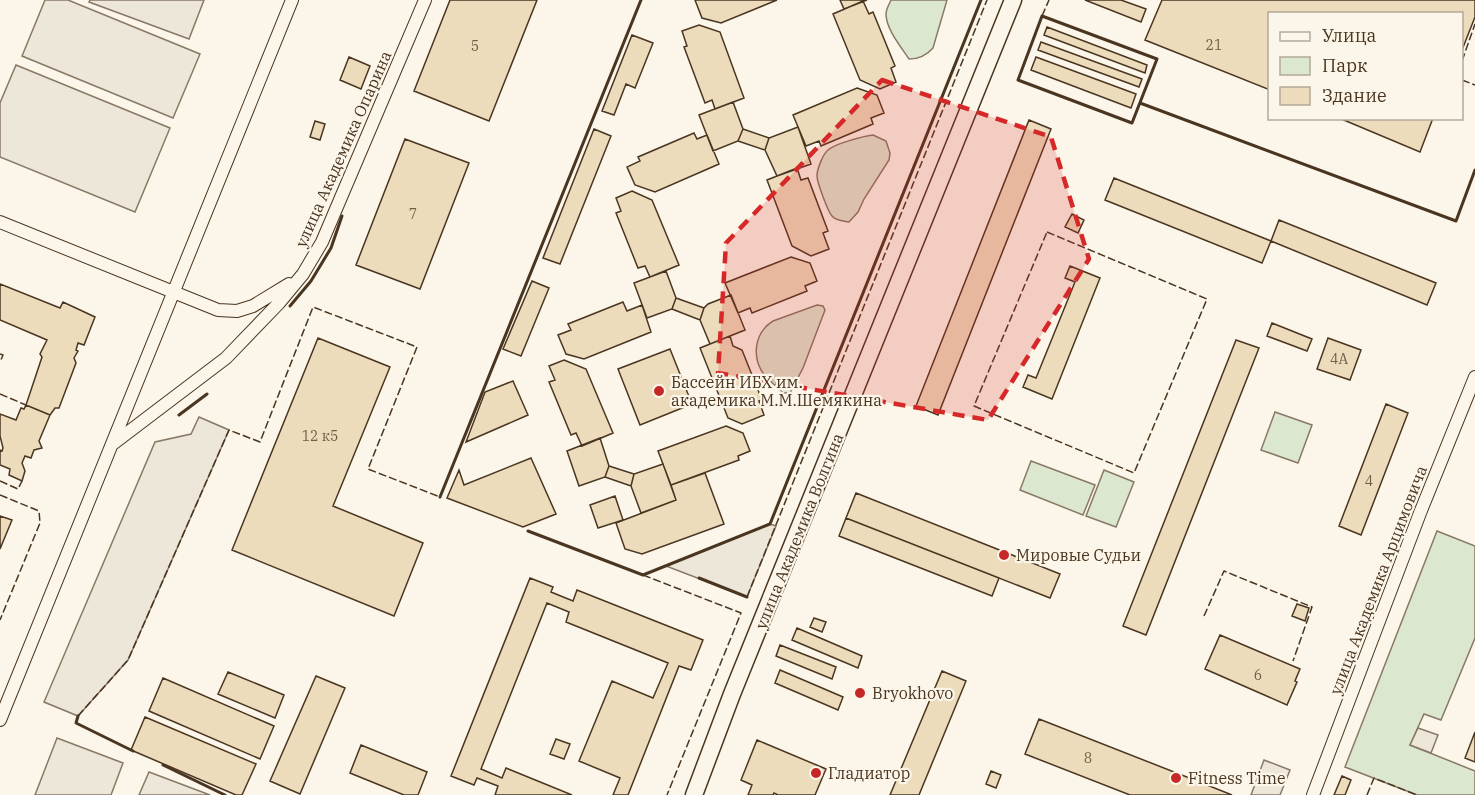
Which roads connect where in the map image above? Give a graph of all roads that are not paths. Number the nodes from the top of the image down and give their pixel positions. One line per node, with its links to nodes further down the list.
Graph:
1 (292, 0): 6 (street)
2 (425, 0): 5 (street, улица Академика Опарина)
3 (1013, 0): 10 (street, улица Академика Волгина)
4 (0, 222): 6 (street)
5 (303, 274): 6 (street); 8 (street, улица Академика Опарина)
6 (175, 292): 8 (street)
7 (1475, 377): 11 (street, улица Академика Арцимовича)
8 (113, 444): 9 (street)
9 (0, 720)
10 (694, 795)
11 (1313, 795)

